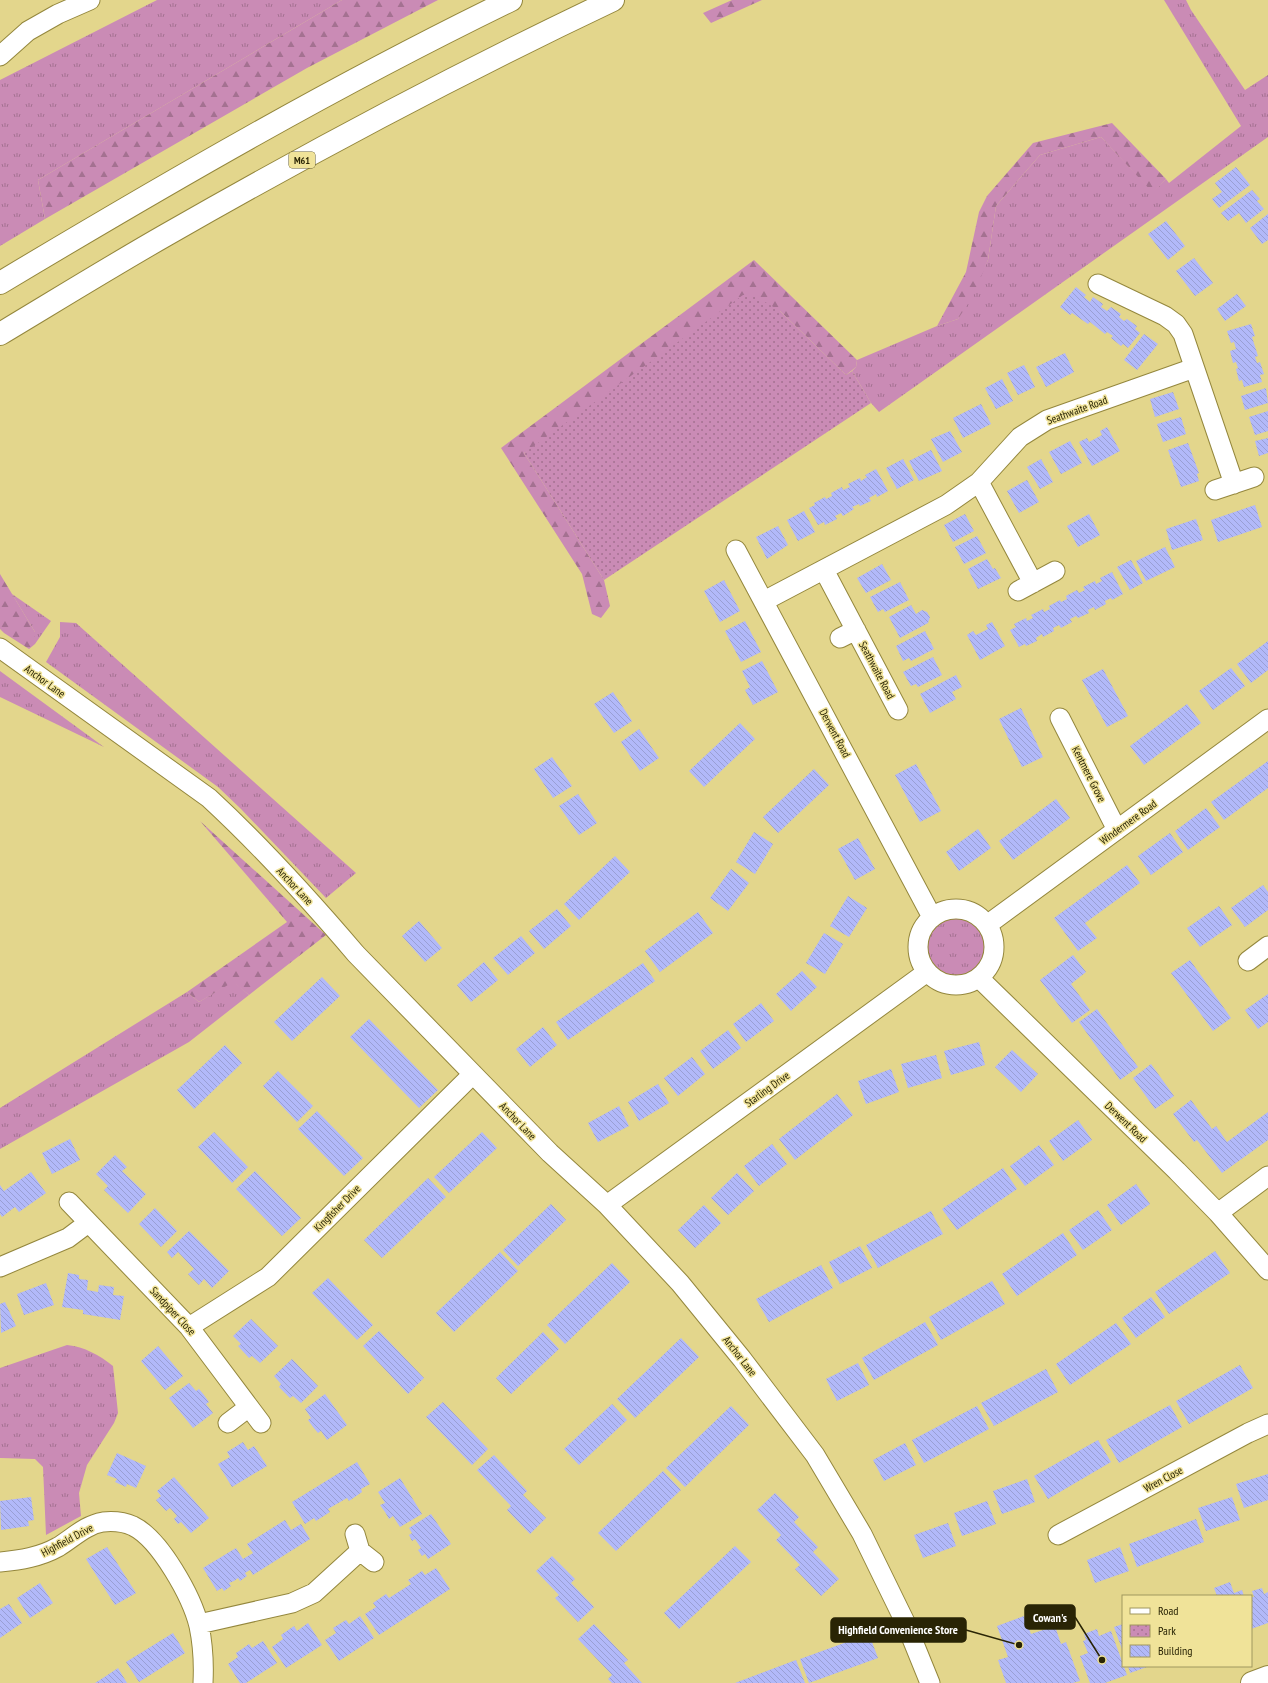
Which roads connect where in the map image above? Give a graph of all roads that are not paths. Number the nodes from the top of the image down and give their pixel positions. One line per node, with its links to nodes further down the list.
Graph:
1 (90, 0): 4 (street)
2 (511, 0): 5 (main road)
3 (613, 0): 7 (main road, M61)
4 (0, 56)
5 (0, 283)
6 (1098, 284): 8 (street)
7 (0, 334)
8 (1194, 368): 10 (street, Seathwaite Road); 11 (street)
9 (1254, 477): 11 (street)
10 (979, 482): 14 (street, Seathwaite Road); 15 (street)
11 (1234, 484): 12 (street)
12 (1215, 490)
13 (736, 550): 16 (street, Derwent Road)
14 (824, 570): 16 (street, Seathwaite Road); 18 (street, Seathwaite Road)
15 (1055, 571)
16 (764, 601): 22 (street, Derwent Road)
17 (0, 648): 28 (street, Anchor Lane)
18 (898, 710)
19 (1060, 718): 21 (street, Kentmere Grove)
20 (1268, 719): 21 (street, Windermere Road)
21 (1118, 830): 23 (street, Windermere Road)
22 (932, 916): 23 (street); 26 (street)
23 (987, 925): 27 (street)
24 (1268, 946): 25 (street)
25 (1248, 961)
26 (927, 972): 27 (street); 31 (street, Starling Drive)
27 (979, 978): 32 (street, Derwent Road)
28 (473, 1074): 31 (street, Anchor Lane); 36 (street, Kingfisher Drive)
29 (1268, 1176): 32 (street)
30 (69, 1202): 33 (street, Sandpiper Close)
31 (607, 1205): 47 (street, Anchor Lane)
32 (1218, 1213): 35 (street, Derwent Road)
33 (88, 1223): 34 (street); 36 (street, Sandpiper Close)
34 (0, 1267)
35 (1268, 1270)
36 (189, 1327): 37 (street, Sandpiper Close)
37 (249, 1407): 38 (street); 39 (street, Sandpiper Close)
38 (228, 1423)
39 (261, 1423)
40 (1268, 1424): 41 (street, Wren Close)
41 (1058, 1535)
42 (363, 1549): 44 (street)
43 (0, 1562): 44 (street, Highfield Drive)
44 (199, 1624): 46 (street, Highfield Drive)
45 (1268, 1677): 48 (main road)
46 (203, 1683)
47 (930, 1683)
48 (1252, 1683)

